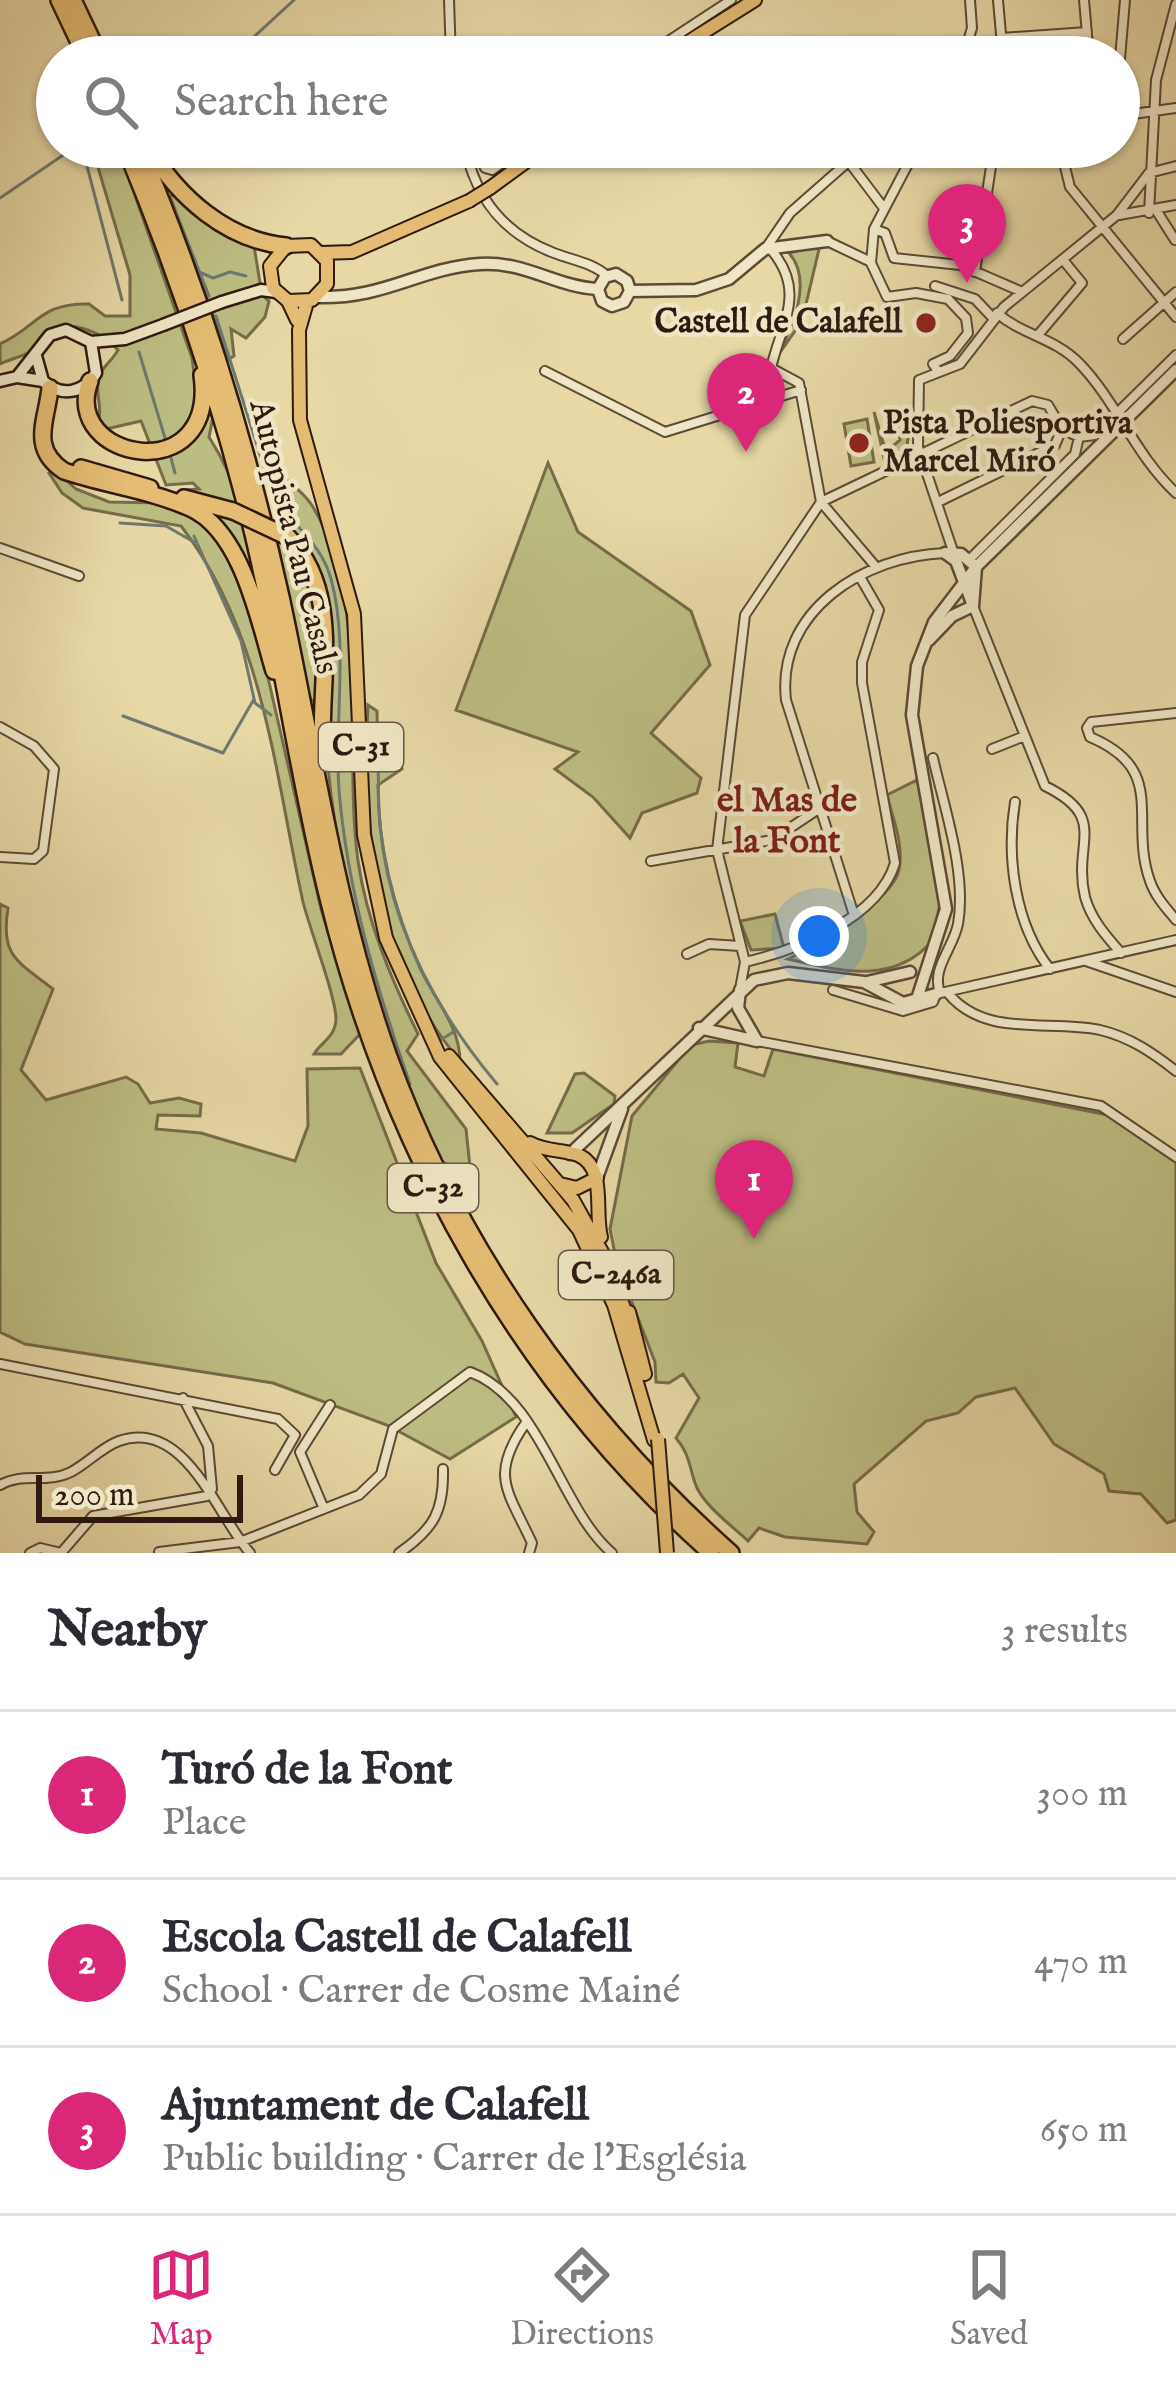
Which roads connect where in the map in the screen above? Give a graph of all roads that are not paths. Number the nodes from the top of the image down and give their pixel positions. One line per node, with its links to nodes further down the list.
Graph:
1 (58, 0): 12 (highway)
2 (73, 0): 13 (highway)
3 (731, 0): 15 (street)
4 (755, 0): 16 (main road)
5 (970, 0): 17 (street)
6 (998, 0): 18 (street)
7 (1084, 0): 11 (street)
8 (1125, 0): 21 (street)
9 (1176, 4): 23 (street)
10 (449, 5): 14 (street)
11 (1087, 32): 19 (street); 20 (street)
12 (76, 36)
13 (90, 36)
14 (450, 36)
15 (676, 36)
16 (698, 36)
17 (970, 36)
18 (1001, 36)
19 (1030, 36)
20 (1087, 36)
21 (1122, 36)
22 (1176, 108): 23 (street)
23 (1153, 111): 24 (street); 36 (street)
24 (1140, 113)
25 (1176, 166): 36 (street)
26 (133, 168): 73 (highway, Autopista Pau Casals / C-32)
27 (150, 168): 110 (highway, Autopista Pau Casals / C-32)
28 (161, 168): 45 (highway)
29 (471, 168): 54 (street)
30 (517, 168): 47 (main road, bridge)
31 (840, 168): 46 (street)
32 (853, 168): 38 (street)
33 (906, 168): 38 (street)
34 (991, 168): 52 (street)
35 (1065, 168): 42 (street)
36 (1149, 173): 39 (street); 40 (street)
37 (1176, 205): 39 (street)
38 (884, 208): 41 (street)
39 (1152, 211): 40 (street); 43 (street)
40 (1118, 215): 42 (street)
41 (875, 229): 50 (street); 52 (street)
42 (1101, 230): 49 (street); 65 (street)
43 (1175, 240)
44 (827, 241): 46 (street); 50 (street)
45 (286, 246): 48 (main road); 51 (main road)
46 (769, 250): 58 (street); 84 (street)
47 (352, 252): 48 (main road); 53 (main road)
48 (321, 253): 53 (main road)
49 (1064, 262): 57 (street); 69 (street)
50 (872, 263): 61 (street)
51 (269, 272): 60 (street); 62 (main road, C-31)
52 (975, 272): 57 (street)
53 (329, 275): 63 (street); 64 (main road, C-31)
54 (608, 276): 56 (street); 58 (street)
55 (935, 286): 61 (street)
56 (598, 289): 58 (street); 63 (street)
57 (1026, 289): 66 (street)
58 (630, 291)
59 (1176, 292): 65 (street)
60 (244, 293): 62 (street); 70 (street, bridge)
61 (949, 295): 66 (street); 79 (street)
62 (282, 296): 64 (main road); 68 (main road, C-31)
63 (356, 298): 64 (street)
64 (312, 299): 68 (main road, C-31)
65 (1164, 303): 67 (street); 71 (street)
66 (995, 316): 69 (street); 79 (street)
67 (1176, 316)
68 (299, 330): 135 (main road, C-31)
69 (1038, 335): 85 (street)
70 (125, 339): 72 (street); 76 (street)
71 (1123, 339)
72 (91, 342): 74 (street); 76 (street)
73 (200, 349): 82 (highway); 105 (highway, Autopista Pau Casals / C-32)
74 (36, 356): 80 (street); 83 (street)
75 (1176, 356): 85 (street)
76 (98, 360): 82 (street)
77 (1176, 370): 85 (street)
78 (545, 371): 84 (street)
79 (938, 371): 89 (street)
80 (16, 377): 81 (street); 83 (street)
81 (0, 381)
82 (91, 382): 83 (street)
83 (52, 387): 105 (highway); 110 (highway, bridge)
84 (801, 390): 91 (street)
85 (1119, 419): 88 (street); 88 (street); 90 (street)
86 (1062, 429): 87 (street); 88 (street); 89 (street)
87 (1055, 445): 88 (street); 92 (street)
88 (1080, 447): 95 (street)
89 (919, 453): 91 (street); 92 (street)
90 (1176, 493)
91 (821, 502): 96 (street); 111 (street)
92 (938, 502): 94 (street)
93 (0, 548): 97 (street)
94 (950, 555): 95 (street); 96 (street); 99 (street)
95 (973, 563): 99 (street); 100 (street)
96 (876, 567): 98 (street)
97 (79, 576)
98 (860, 577): 109 (street); 114 (street)
99 (962, 581): 100 (street); 101 (street)
100 (973, 606): 101 (street); 104 (street)
101 (923, 649): 124 (street)
102 (1176, 713): 115 (street)
103 (0, 727): 112 (street)
104 (1022, 737): 106 (street); 118 (street)
105 (296, 748): 161 (highway, Autopista Pau Casals / C-32)
106 (992, 749)
107 (932, 758): 129 (street)
108 (1015, 802): 122 (street)
109 (820, 808): 111 (street); 114 (street)
110 (326, 817): 162 (highway, Autopista Pau Casals / C-32)
111 (716, 850): 113 (street); 117 (street)
112 (0, 857)
113 (652, 861)
114 (854, 912): 121 (street)
115 (1176, 920)
116 (1176, 940): 118 (street)
117 (740, 946): 119 (street); 121 (street)
118 (1120, 952): 120 (street)
119 (687, 954)
120 (1085, 961): 122 (street); 128 (street)
121 (746, 962): 126 (street)
122 (1050, 969): 125 (street)
123 (889, 985): 124 (street); 124 (street); 126 (street)
124 (917, 985): 129 (street)
125 (966, 987): 129 (street); 130 (street)
126 (740, 989): 131 (street, C-246a); 132 (street)
127 (833, 990): 129 (street)
128 (1176, 992)
129 (941, 993): 130 (street)
130 (961, 1007): 133 (street)
131 (699, 1028): 132 (street); 134 (street, C-246a)
132 (757, 1041): 137 (street)
133 (1176, 1071)
134 (624, 1106): 136 (street, C-246a); 138 (street, C-246a)
135 (507, 1132): 136 (main road); 139 (main road); 140 (main road, C-31)
136 (570, 1154): 138 (main road); 139 (main road)
137 (1176, 1157)
138 (597, 1176): 139 (main road); 142 (main road, C-246a)
139 (560, 1184): 140 (main road); 142 (main road, C-31)
140 (593, 1257): 146 (main road, C-31)
141 (0, 1364): 143 (street)
142 (644, 1372): 146 (main road, C-31)
143 (182, 1398): 148 (street); 150 (street)
144 (331, 1405): 151 (street)
145 (525, 1424): 151 (street); 158 (street); 159 (street)
146 (656, 1439): 160 (main road, C-31, bridge)
147 (443, 1469): 157 (street)
148 (275, 1470)
149 (0, 1485): 150 (street)
150 (207, 1496): 152 (street); 155 (street)
151 (324, 1509): 152 (street)
152 (240, 1542): 153 (street); 156 (street)
153 (159, 1552)
154 (30, 1553): 155 (street)
155 (61, 1553)
156 (250, 1553)
157 (399, 1553)
158 (529, 1553)
159 (612, 1553)
160 (665, 1553)
161 (711, 1553)
162 (731, 1553)

